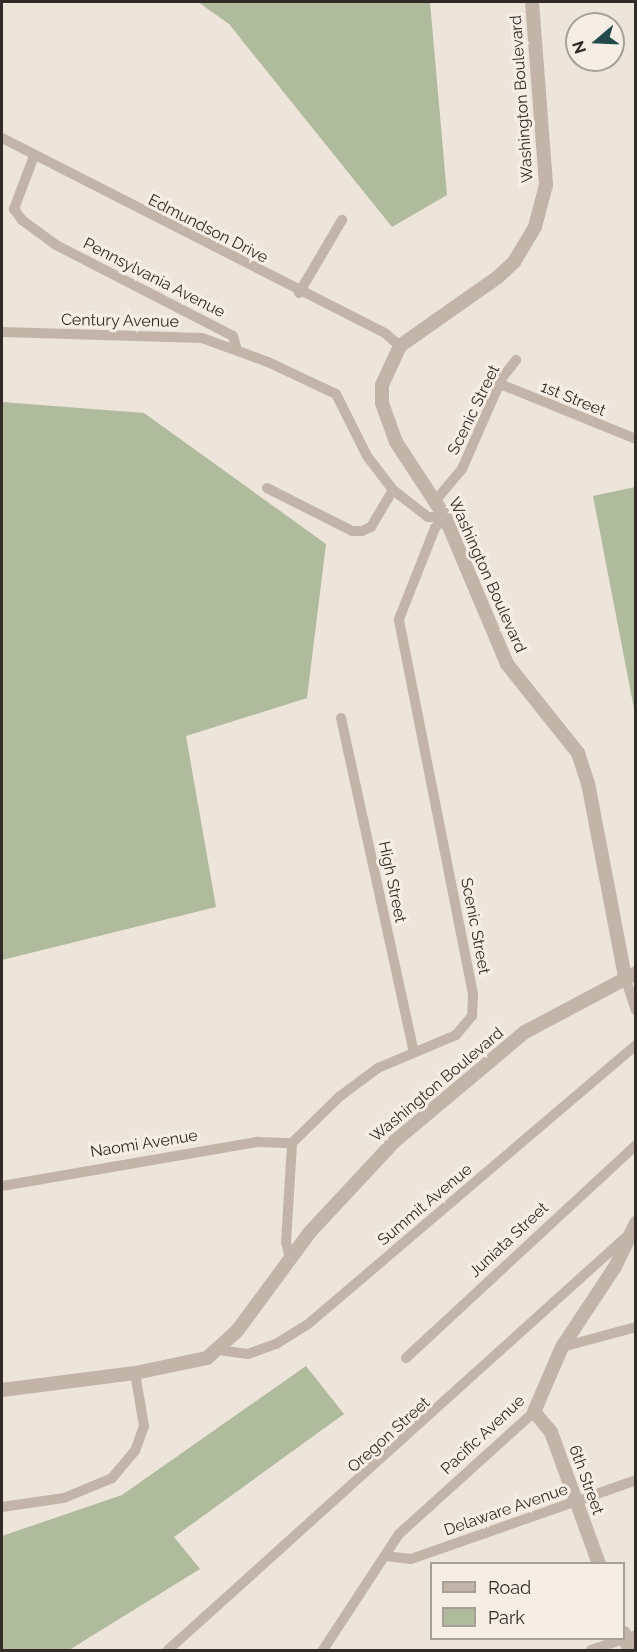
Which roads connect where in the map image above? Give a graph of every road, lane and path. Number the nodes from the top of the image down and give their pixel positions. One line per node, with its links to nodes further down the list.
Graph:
1 (532, 2): 7 (street, Washington Boulevard)
2 (2, 138): 3 (street, Edmundson Drive)
3 (34, 156): 5 (street, Edmundson Drive); 8 (street, Pennsylvania Avenue)
4 (342, 220): 5 (street)
5 (299, 293): 7 (street, Edmundson Drive)
6 (2, 332): 8 (street, Century Avenue)
7 (400, 346): 14 (street, Washington Boulevard)
8 (237, 350): 13 (street, Pennsylvania Avenue)
9 (516, 360): 10 (street, Scenic Street)
10 (500, 384): 11 (street, 1st Street); 14 (street, Scenic Street)
11 (636, 439)
12 (267, 488): 13 (street)
13 (393, 490): 15 (street, Pennsylvania Avenue)
14 (436, 500): 15 (street, Washington Boulevard)
15 (445, 517): 17 (street, Washington Boulevard); 20 (street, Scenic Street)
16 (341, 718): 20 (street, High Street)
17 (630, 975): 18 (street); 26 (street, Washington Boulevard)
18 (636, 1010)
19 (636, 1045): 29 (street, Summit Avenue)
20 (414, 1052): 21 (street, Scenic Street)
21 (292, 1143): 23 (street, Naomi Avenue); 26 (street)
22 (636, 1145): 30 (street, Juniata Street)
23 (2, 1186)
24 (636, 1223): 25 (street, Pacific Avenue)
25 (625, 1238): 28 (street, Pacific Avenue); 40 (street, Oregon Street)
26 (290, 1258): 29 (street, Washington Boulevard)
27 (636, 1327): 28 (street)
28 (562, 1347): 33 (street, Pacific Avenue)
29 (219, 1350): 31 (street, Washington Boulevard)
30 (406, 1358)
31 (135, 1373): 32 (street, Washington Boulevard); 36 (street)
32 (2, 1390)
33 (534, 1412): 35 (street, 6th Street); 37 (street, Pacific Avenue)
34 (636, 1480): 35 (street, Delaware Avenue)
35 (576, 1501): 37 (street, Delaware Avenue); 38 (street, 6th Street)
36 (2, 1507)
37 (386, 1556): 41 (street, Pacific Avenue)
38 (599, 1562)
39 (625, 1640): 42 (street)
40 (168, 1650)
41 (323, 1650)
42 (591, 1650)

